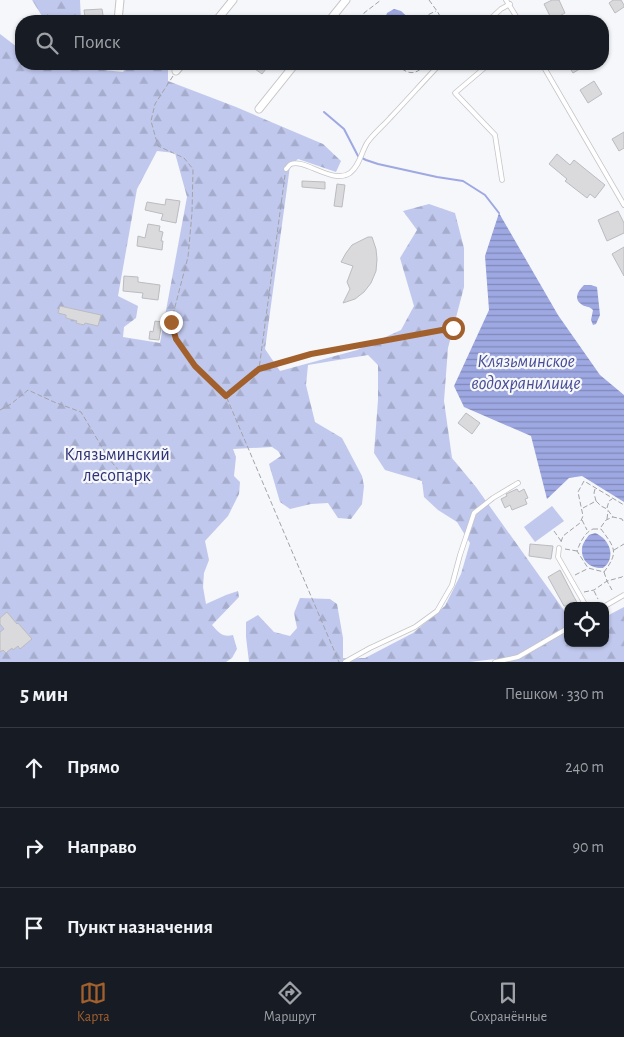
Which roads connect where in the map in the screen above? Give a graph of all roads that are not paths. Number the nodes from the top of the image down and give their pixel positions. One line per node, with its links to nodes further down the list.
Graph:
1 (120, 0): 5 (street)
2 (233, 0): 6 (street)
3 (346, 0): 7 (street)
4 (508, 2): 8 (lane); 9 (lane)
5 (119, 15)
6 (221, 15)
7 (334, 15)
8 (494, 15)
9 (515, 15)
10 (290, 70): 14 (street)
11 (434, 70): 15 (lane)
12 (481, 70): 16 (lane)
13 (545, 70): 17 (lane)
14 (259, 108)
15 (286, 169)
16 (502, 180)
17 (624, 205)
18 (518, 483): 24 (lane)
19 (559, 548): 21 (lane)
20 (624, 595): 22 (lane)
21 (584, 602)
22 (609, 604)
23 (564, 630): 25 (lane)
24 (346, 662)
25 (495, 662)

